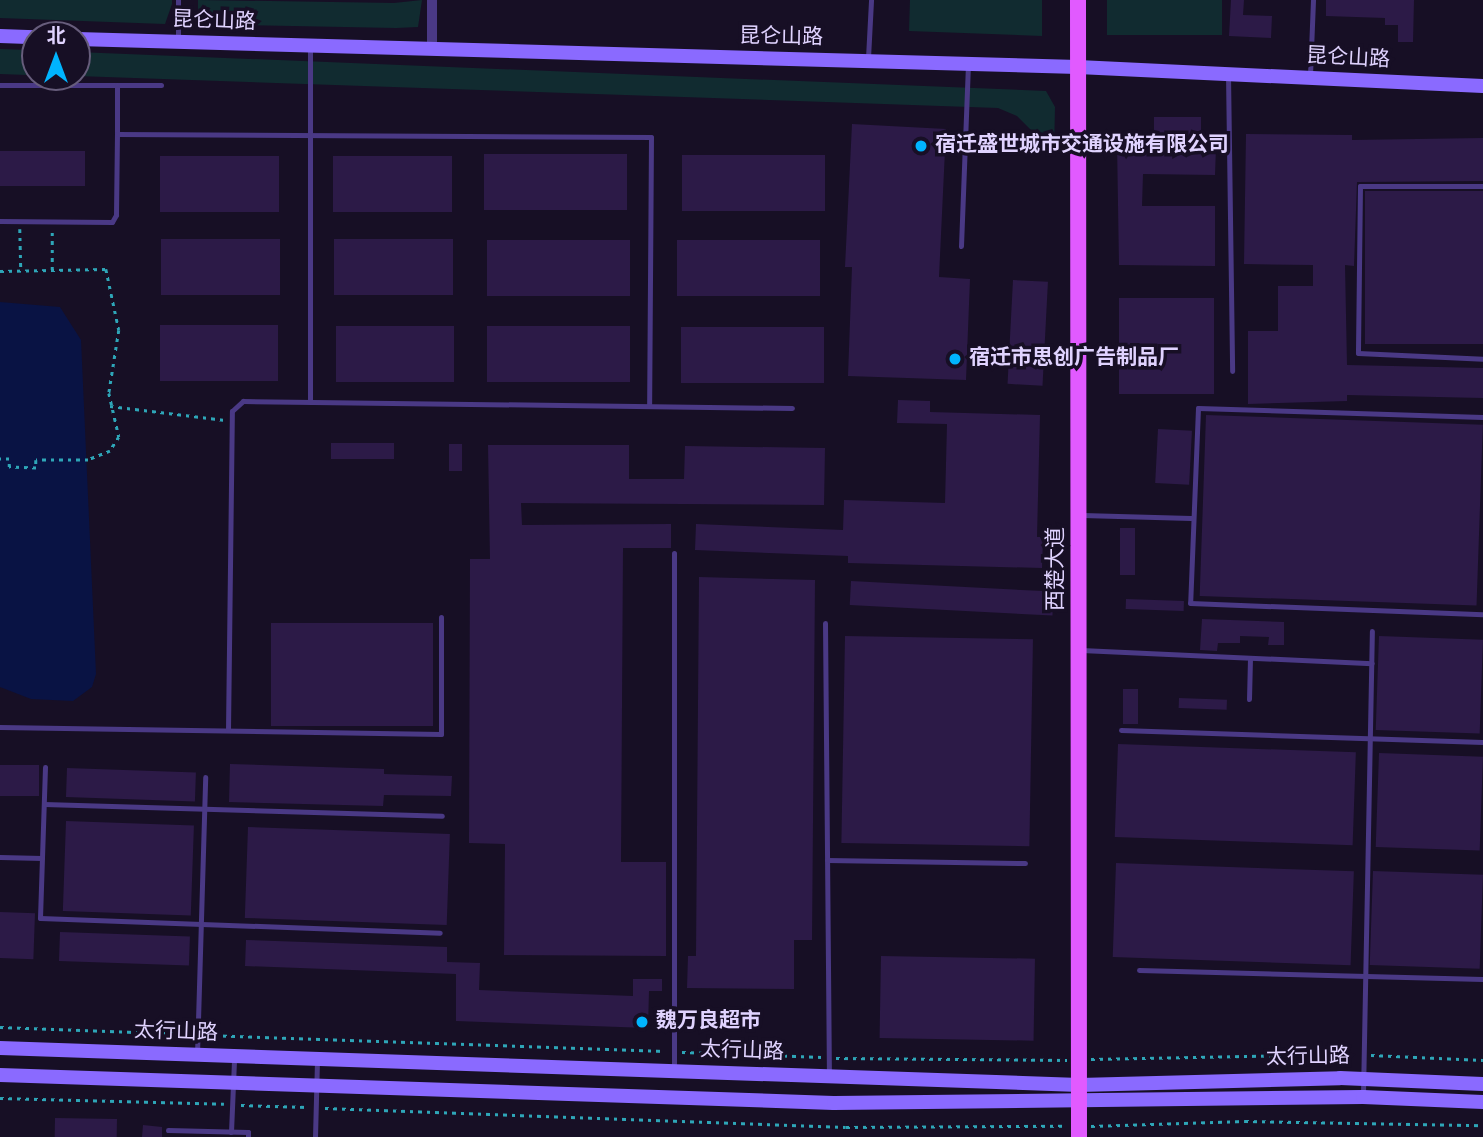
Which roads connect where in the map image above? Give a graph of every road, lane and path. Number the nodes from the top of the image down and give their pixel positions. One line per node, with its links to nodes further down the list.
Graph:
1 (178, 0): 9 (lane)
2 (432, 0): 11 (street)
3 (871, 0): 12 (lane)
4 (1078, 0): 14 (main road, 西楚大道)
5 (1313, 0): 16 (lane)
6 (0, 36): 7 (street)
7 (21, 37)
8 (91, 39): 9 (street, 昆仑山路)
9 (178, 42): 10 (street, 昆仑山路)
10 (310, 46): 11 (street, 昆仑山路); 22 (lane)
11 (432, 50): 12 (street, 昆仑山路)
12 (868, 61): 13 (street, 昆仑山路)
13 (968, 64): 14 (street, 昆仑山路); 27 (lane)
14 (1078, 67): 15 (street, 昆仑山路); 40 (main road, 西楚大道)
15 (1228, 74): 16 (street, 昆仑山路); 32 (lane)
16 (1310, 78): 20 (street, 昆仑山路)
17 (0, 85): 18 (lane)
18 (117, 85): 19 (lane); 21 (lane)
19 (161, 85)
20 (1483, 86)
21 (117, 134): 22 (lane); 26 (lane)
22 (310, 135): 33 (lane); 35 (lane)
23 (1483, 186): 31 (lane)
24 (0, 221): 25 (lane)
25 (20, 222): 26 (lane); 28 (path)
26 (52, 222): 29 (path)
27 (961, 246)
28 (20, 270): 29 (path); 30 (path)
29 (52, 270): 34 (path)
30 (0, 271)
31 (1483, 359)
32 (1232, 371)
33 (310, 402): 35 (lane); 38 (lane)
34 (110, 406): 38 (path); 39 (path)
35 (649, 406): 36 (lane)
36 (792, 408)
37 (1483, 418): 41 (lane)
38 (232, 421): 52 (lane)
39 (0, 459)
40 (1078, 515): 41 (lane); 47 (main road, 西楚大道)
41 (1191, 518): 43 (lane)
42 (674, 553): 73 (lane)
43 (1483, 614)
44 (441, 617): 52 (lane)
45 (825, 623): 63 (lane)
46 (1372, 631): 49 (lane)
47 (1079, 650): 48 (lane); 79 (main road, 西楚大道)
48 (1251, 658): 49 (lane); 50 (lane)
49 (1372, 663): 54 (lane)
50 (1249, 699)
51 (0, 727): 52 (lane)
52 (228, 730)
53 (1121, 730): 54 (lane)
54 (1370, 738): 55 (lane); 68 (lane)
55 (1483, 742)
56 (45, 767): 58 (lane)
57 (205, 777): 59 (lane)
58 (44, 804): 59 (lane); 62 (lane)
59 (204, 809): 60 (lane); 65 (lane)
60 (442, 817)
61 (0, 857): 62 (lane)
62 (42, 858): 65 (lane)
63 (827, 860): 64 (lane); 78 (lane)
64 (1025, 863)
65 (201, 924): 66 (lane); 71 (lane)
66 (440, 933)
67 (1139, 970): 68 (lane)
68 (1365, 976): 69 (lane); 75 (lane)
69 (1483, 979)
70 (0, 1027): 71 (path)
71 (198, 1035): 73 (path); 74 (lane)
72 (0, 1048): 74 (street, 太行山路)
73 (674, 1052): 78 (path); 81 (lane)
74 (197, 1054): 76 (street, 太行山路)
75 (1363, 1054): 79 (path); 80 (path); 84 (lane)
76 (234, 1056): 77 (street, 太行山路); 85 (lane)
77 (317, 1058): 81 (street, 太行山路); 86 (lane)
78 (829, 1058): 79 (path); 83 (lane)
79 (1079, 1059): 88 (main road, 西楚大道)
80 (1483, 1060)
81 (674, 1071): 83 (street, 太行山路)
82 (0, 1075): 85 (street, 太行山路)
83 (829, 1076): 88 (street, 太行山路)
84 (1363, 1079): 87 (street, 太行山路); 88 (street, 太行山路); 89 (lane)
85 (233, 1081): 86 (street, 太行山路); 93 (lane)
86 (317, 1084): 92 (street, 太行山路); 94 (lane)
87 (1483, 1084)
88 (1079, 1085): 92 (main road, 西楚大道)
89 (1363, 1097): 91 (street, 太行山路); 92 (street, 太行山路)
90 (0, 1098): 93 (path)
91 (1483, 1102)
92 (1079, 1103): 97 (main road, 西楚大道)
93 (232, 1105): 94 (path); 98 (lane)
94 (316, 1108): 97 (path); 100 (lane)
95 (1483, 1125): 97 (path)
96 (168, 1129): 98 (lane)
97 (1079, 1131)
98 (231, 1132): 99 (lane)
99 (248, 1137)
100 (315, 1137)

